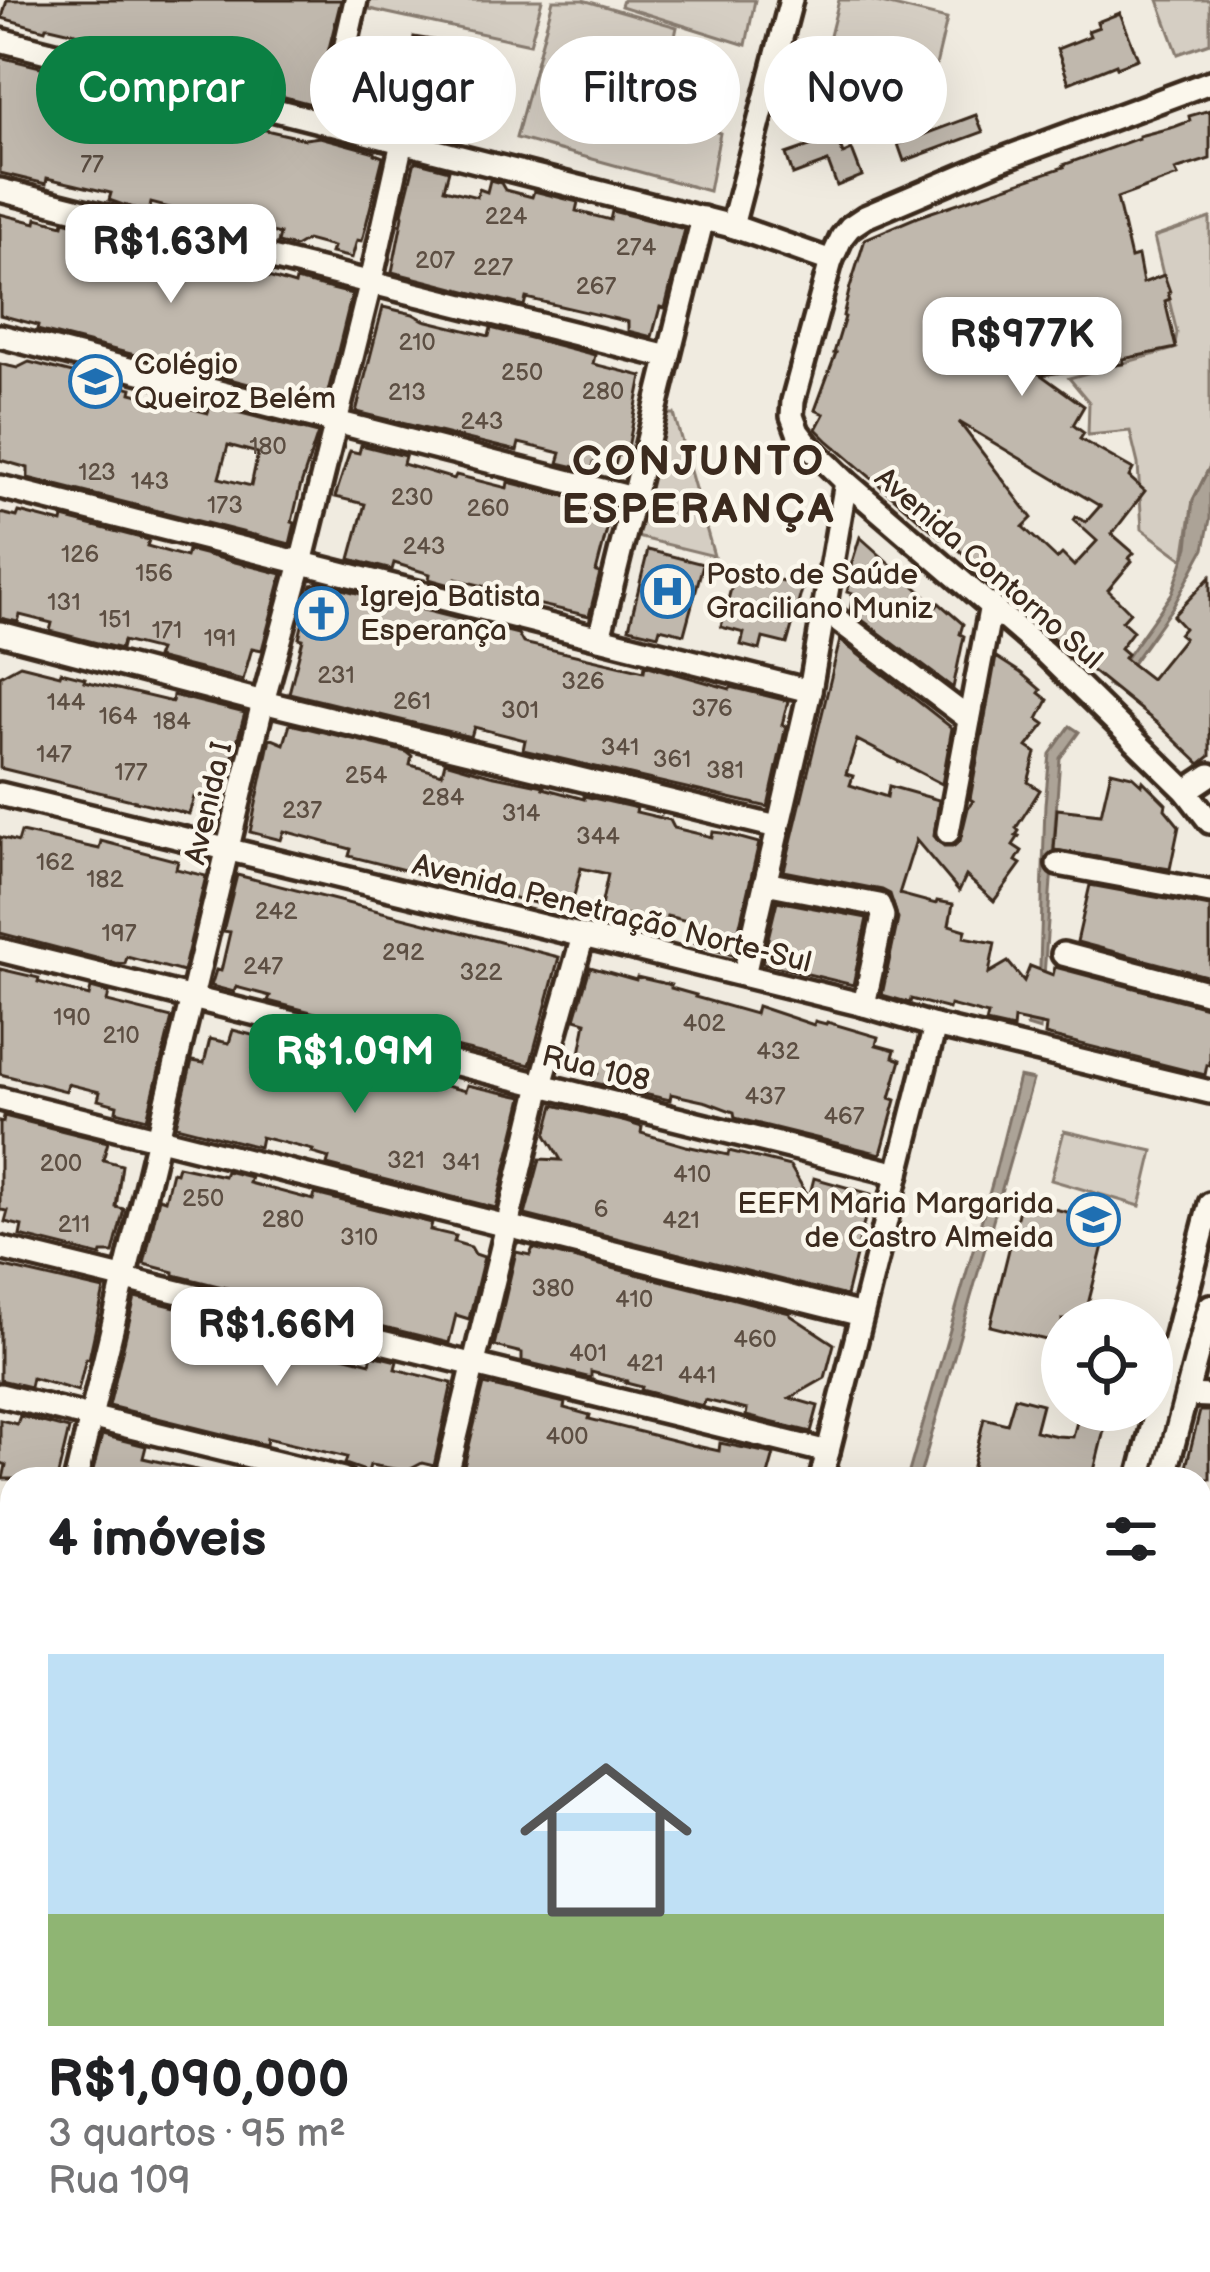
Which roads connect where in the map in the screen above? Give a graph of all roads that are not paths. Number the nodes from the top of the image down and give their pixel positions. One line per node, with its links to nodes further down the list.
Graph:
1 (356, 0): 3 (street)
2 (791, 0): 11 (street)
3 (348, 36)
4 (0, 40): 6 (street)
5 (1210, 82): 12 (street, Avenida Contorno Sul)
6 (310, 119)
7 (402, 144): 13 (street, Avenida I)
8 (410, 144): 10 (street)
9 (0, 190): 13 (street)
10 (703, 218): 11 (street); 15 (street)
11 (733, 226): 12 (street)
12 (831, 261): 17 (street, Avenida Contorno Sul)
13 (371, 281): 15 (street); 16 (street, Avenida I)
14 (0, 336): 16 (street)
15 (668, 357): 19 (street)
16 (335, 422): 19 (street); 20 (street, Avenida I)
17 (846, 482): 21 (street, Avenida Contorno Sul); 22 (street)
18 (0, 488): 20 (street)
19 (633, 498): 24 (street)
20 (301, 563): 24 (street); 26 (street, Avenida I)
21 (991, 605): 27 (street); 29 (street, Avenida Contorno Sul)
22 (826, 611): 25 (street); 27 (street)
23 (0, 633): 26 (street)
24 (599, 638): 25 (street)
25 (810, 691): 32 (street)
26 (263, 702): 32 (street); 34 (street, Avenida I)
27 (969, 719): 33 (street)
28 (1210, 776): 29 (street)
29 (1186, 791): 31 (street, Avenida Contorno Sul)
30 (0, 794): 34 (street, Avenida Penetração Norte-Sul)
31 (1210, 822)
32 (778, 827): 36 (street)
33 (948, 832)
34 (227, 851): 38 (street, Avenida Penetração Norte-Sul); 43 (street, Avenida I)
35 (1058, 864): 37 (street)
36 (765, 883): 41 (street); 44 (street)
37 (1210, 892)
38 (584, 935): 41 (street, Avenida Penetração Norte-Sul); 46 (street)
39 (0, 950): 43 (street, Rua 108)
40 (1063, 954): 42 (street)
41 (744, 975): 44 (street, Avenida Penetração Norte-Sul)
42 (1210, 993)
43 (192, 998): 46 (street, Rua 108); 49 (street, Avenida I)
44 (864, 1005): 45 (street, Avenida Penetração Norte-Sul)
45 (935, 1026): 47 (street, Avenida Penetração Norte-Sul); 50 (street)
46 (541, 1085): 50 (street, Rua 108); 52 (street)
47 (1210, 1092)
48 (0, 1099): 49 (street)
49 (159, 1140): 52 (street); 54 (street, Avenida I)
50 (898, 1174): 56 (street)
51 (1210, 1204): 67 (street)
52 (507, 1226): 56 (street); 57 (street)
53 (0, 1248): 54 (street)
54 (124, 1279): 57 (street); 61 (street, Avenida I)
55 (1210, 1306): 59 (street)
56 (862, 1315): 62 (street)
57 (475, 1364): 62 (street); 65 (street)
58 (0, 1395): 61 (street)
59 (1186, 1395): 60 (street); 68 (street)
60 (1210, 1396)
61 (92, 1418): 63 (street, Avenida I); 64 (street)
62 (828, 1452): 66 (street)
63 (79, 1467)
64 (294, 1467)
65 (449, 1467)
66 (824, 1467)
67 (1141, 1467)
68 (1167, 1467)

